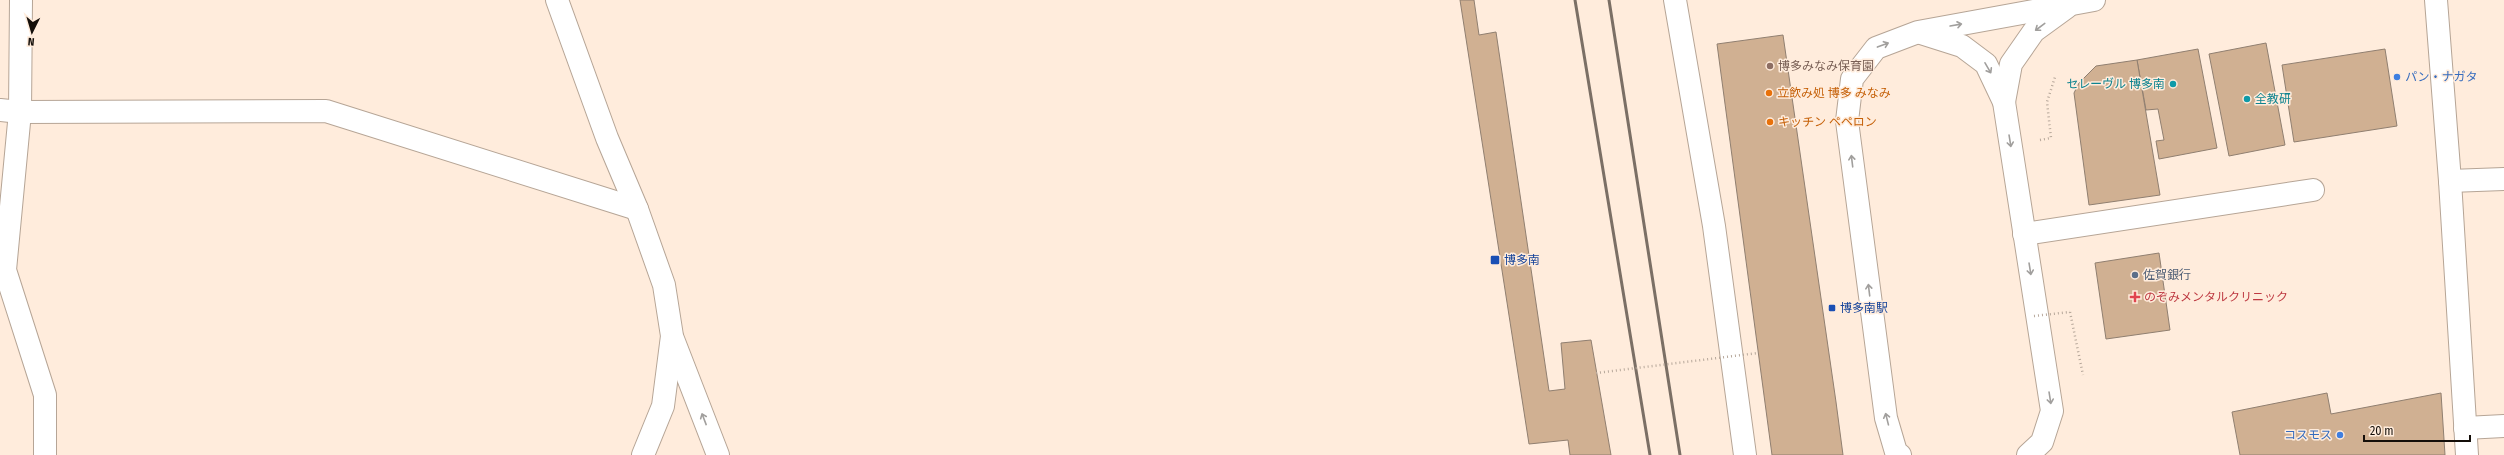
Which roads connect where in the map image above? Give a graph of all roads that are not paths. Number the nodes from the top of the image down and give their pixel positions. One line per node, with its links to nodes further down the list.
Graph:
1 (21, 0): 9 (street)
2 (557, 0): 13 (street)
3 (1676, 0): 21 (street)
4 (2094, 0): 6 (street)
5 (2436, 0): 11 (street)
6 (2071, 4): 7 (street, one-way to 6); 8 (street, one-way to 8)
7 (1918, 32): 8 (street, one-way to 8); 22 (street, one-way to 7)
8 (2004, 102): 14 (street, one-way to 14)
9 (10, 111): 13 (street); 18 (street)
10 (2504, 179): 11 (street)
11 (2450, 181): 17 (street)
12 (2313, 190): 14 (street)
13 (636, 209): 15 (street)
14 (2024, 234): 23 (street, one-way to 23)
15 (672, 336): 19 (street); 20 (street, one-way to 15)
16 (2504, 426): 17 (street)
17 (2465, 428): 24 (street)
18 (45, 455)
19 (643, 455)
20 (718, 455)
21 (1746, 455)
22 (1900, 455)
23 (2028, 455)
24 (2467, 455)

